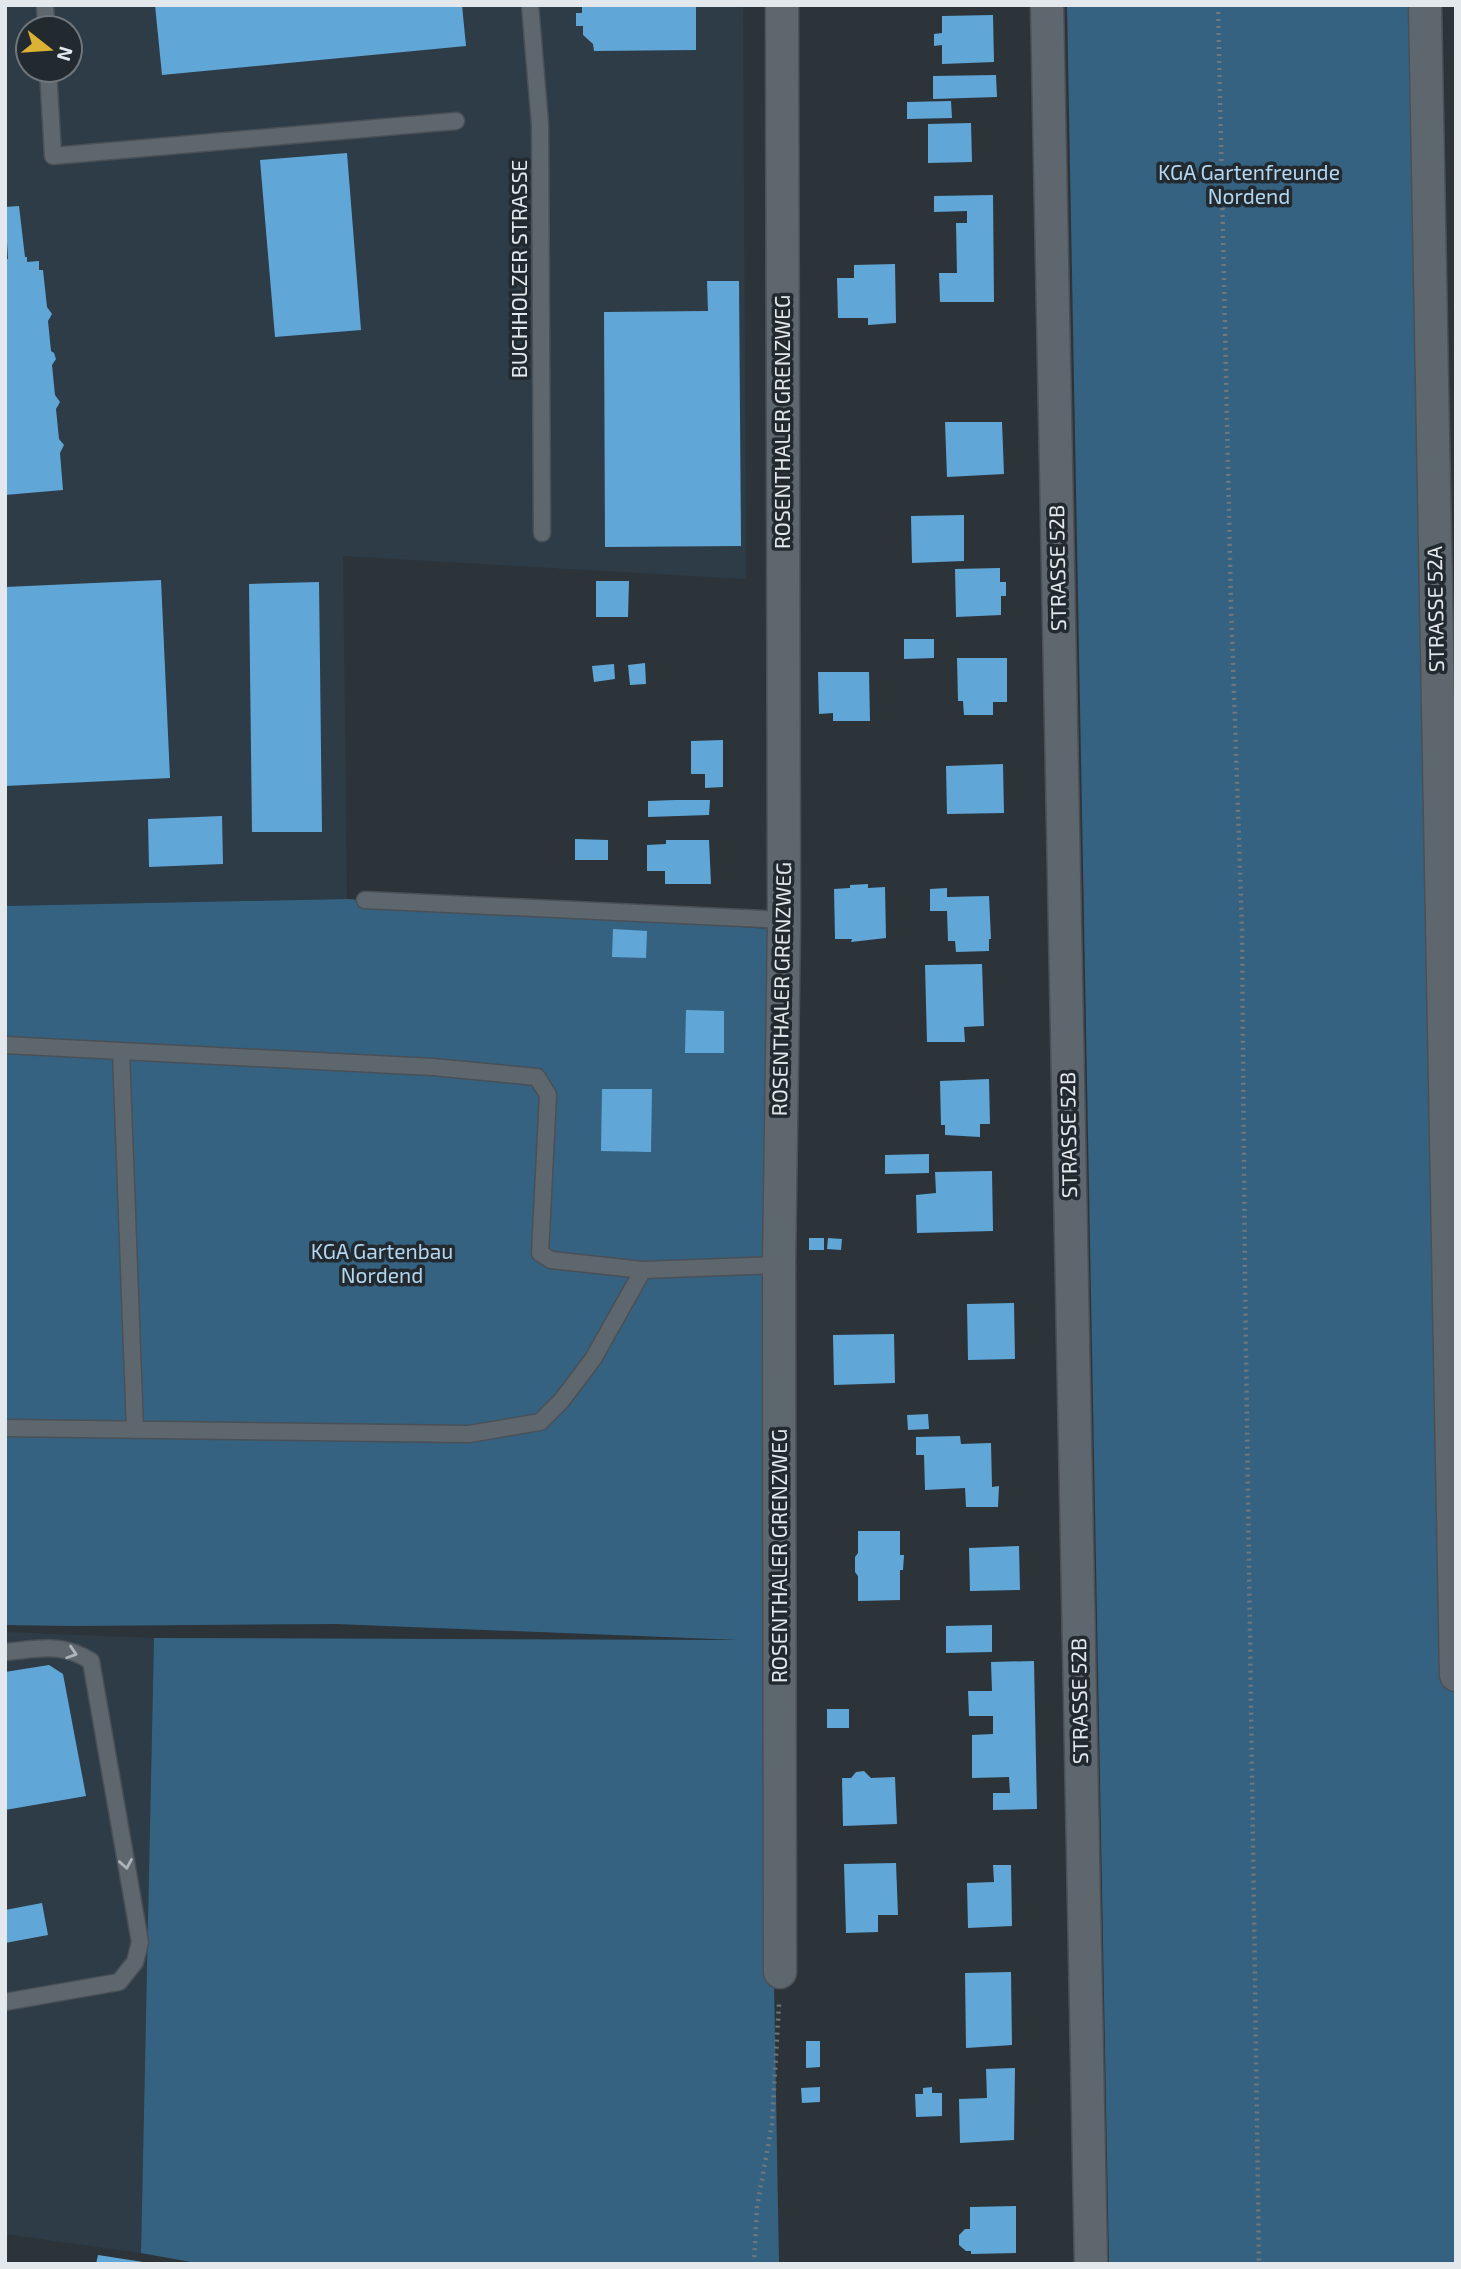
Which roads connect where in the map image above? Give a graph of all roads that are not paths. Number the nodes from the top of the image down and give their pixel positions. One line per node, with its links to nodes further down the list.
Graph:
1 (530, 5): 7 (lane, BUCHHOLZER STRASSE)
2 (782, 5): 9 (street, ROSENTHALER GRENZWEG)
3 (1047, 5): 20 (street, STRASSE 52B)
4 (1425, 5): 17 (street, STRASSE 52A)
5 (49, 84): 6 (lane)
6 (456, 121)
7 (542, 533)
8 (365, 900): 9 (lane)
9 (783, 920): 12 (street, ROSENTHALER GRENZWEG)
10 (5, 1045): 11 (lane)
11 (121, 1051): 13 (lane); 15 (lane)
12 (779, 1265): 13 (lane); 18 (street, ROSENTHALER GRENZWEG)
13 (643, 1270): 15 (lane)
14 (5, 1428): 15 (lane)
15 (135, 1430)
16 (5, 1653): 19 (lane, one-way to 19)
17 (1456, 1675)
18 (780, 1972)
19 (5, 2002)
20 (1091, 2264)

